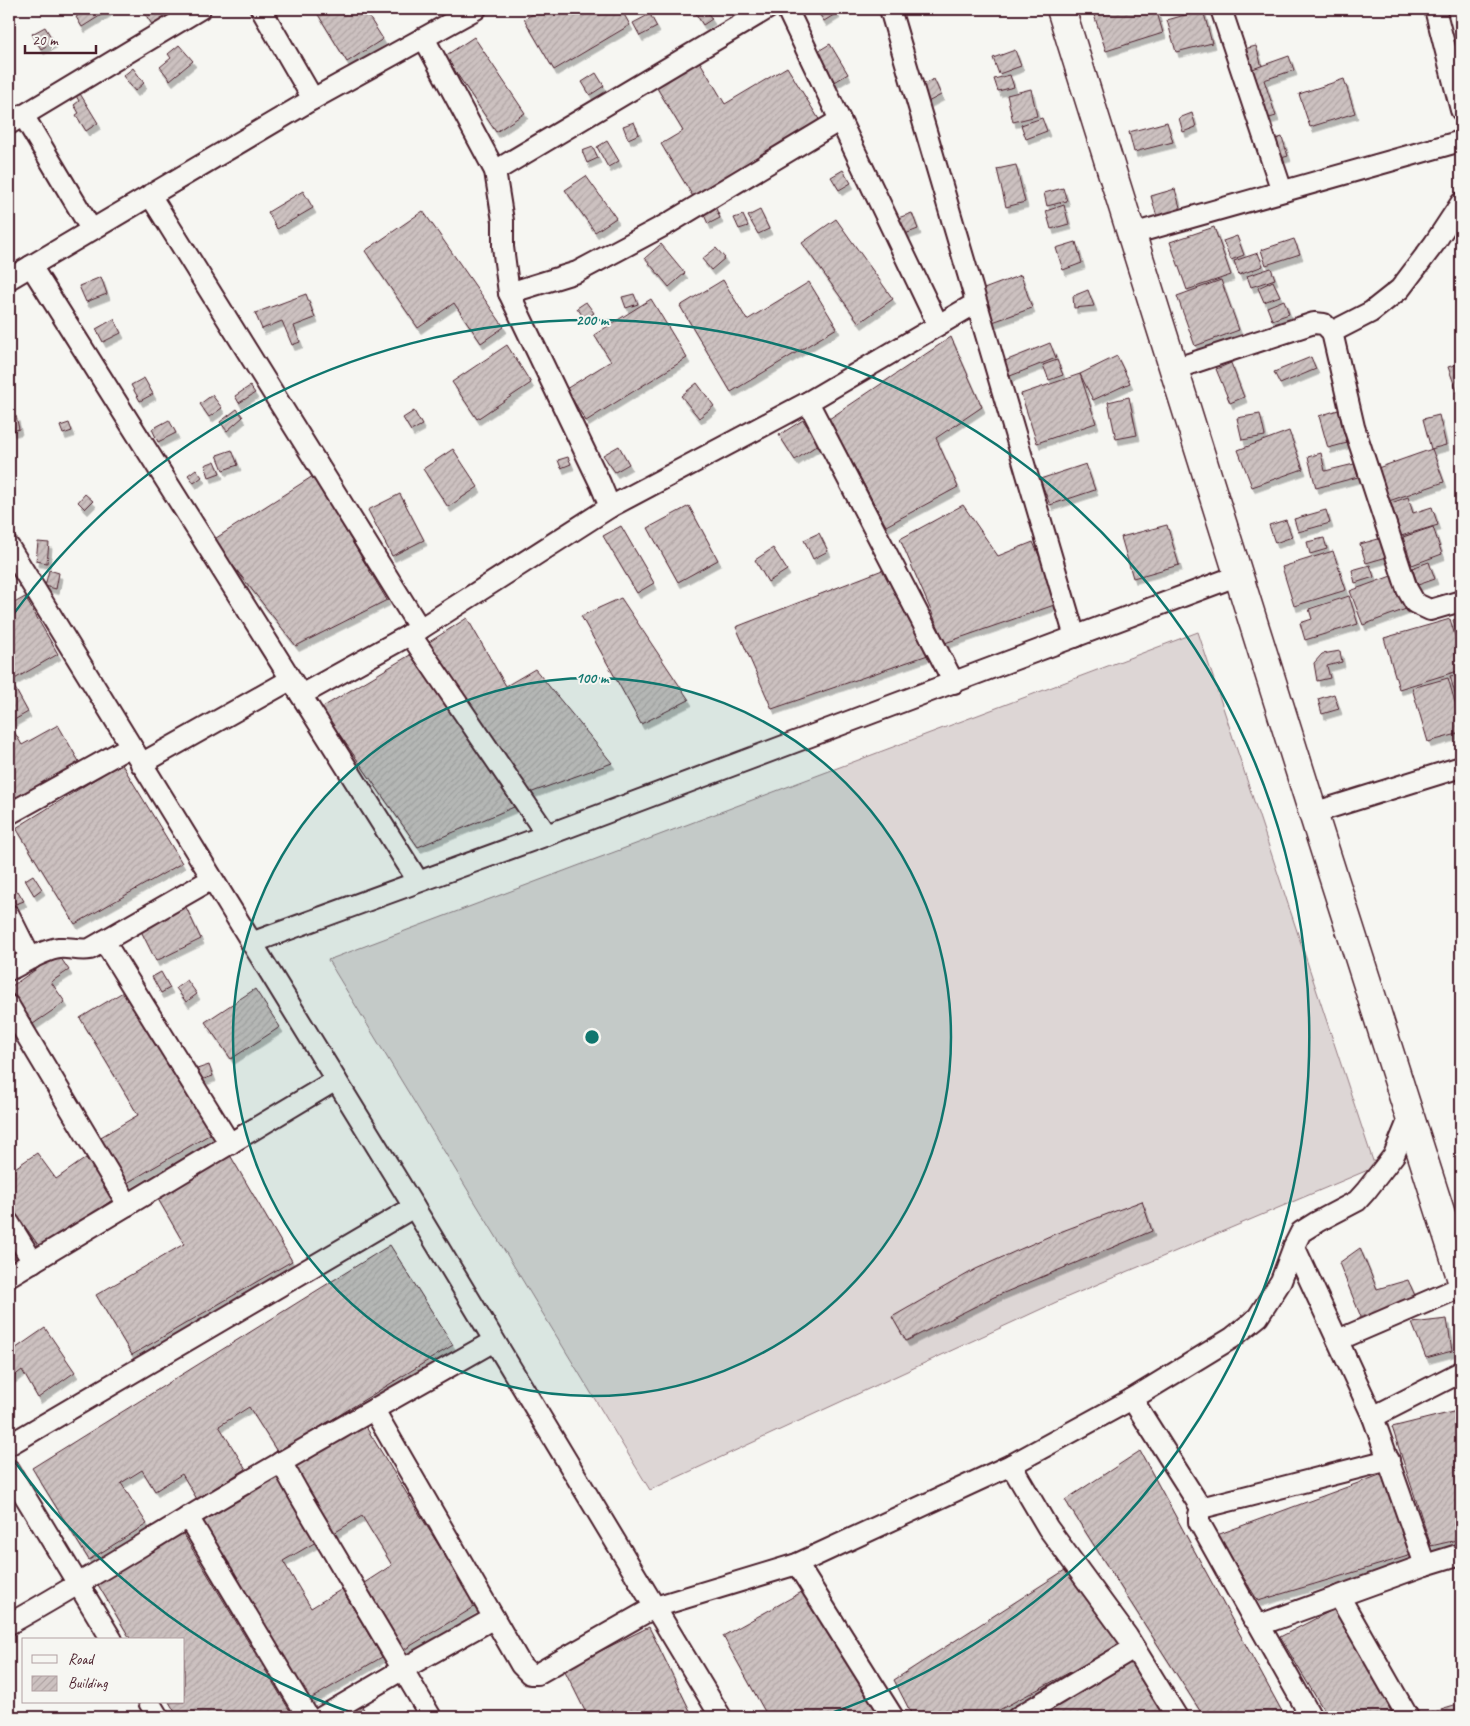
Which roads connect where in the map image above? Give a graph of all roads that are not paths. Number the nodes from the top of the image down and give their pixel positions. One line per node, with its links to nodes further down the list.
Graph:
1 (200, 9): 13 (street)
2 (261, 9): 11 (street)
3 (476, 9): 10 (street)
4 (767, 9): 16 (street)
5 (787, 9): 14 (street)
6 (890, 9): 25 (street)
7 (1060, 9): 21 (main road)
8 (1221, 9): 17 (street)
9 (1435, 9): 12 (street)
10 (424, 38): 11 (street); 16 (street)
11 (313, 99): 18 (street)
12 (1461, 110)
13 (16, 120): 20 (street)
14 (840, 120): 24 (street); 26 (street)
15 (1461, 141): 17 (street)
16 (495, 171): 24 (street)
17 (1282, 191): 21 (street)
18 (150, 195): 20 (street); 34 (street)
19 (1461, 204): 27 (street)
20 (91, 229): 22 (street)
21 (1132, 234): 28 (main road)
22 (31, 266): 23 (street); 37 (street)
23 (9, 279)
24 (509, 293): 30 (street)
25 (976, 302): 26 (street); 35 (street)
26 (938, 325): 29 (street)
27 (1332, 332): 28 (street); 33 (street)
28 (1174, 369): 32 (main road)
29 (808, 402): 30 (street); 36 (street)
30 (610, 507): 34 (street)
31 (9, 549): 38 (street)
32 (1240, 575): 35 (street); 42 (main road)
33 (1461, 601)
34 (415, 632): 37 (street); 43 (street)
35 (1075, 637): 36 (street)
36 (954, 682): 43 (street)
37 (296, 687): 39 (street); 45 (street)
38 (130, 746): 39 (street); 41 (street)
39 (141, 764): 44 (street)
40 (1461, 767): 42 (street)
41 (9, 812)
42 (1313, 813): 53 (main road)
43 (547, 835): 45 (street)
44 (212, 879): 47 (street); 48 (street)
45 (418, 881): 48 (street)
46 (9, 915): 49 (street)
47 (104, 941): 49 (street); 54 (street)
48 (251, 943): 52 (street)
49 (31, 959): 50 (street)
50 (9, 970)
51 (9, 1006): 55 (street)
52 (336, 1080): 54 (street); 56 (street)
53 (1410, 1116): 58 (street); 61 (main road)
54 (230, 1144): 55 (street)
55 (128, 1205): 59 (street)
56 (414, 1207): 64 (street); 69 (street)
57 (9, 1222): 59 (street)
58 (1294, 1246): 63 (street); 66 (street)
59 (32, 1262): 60 (street)
60 (9, 1276)
61 (1461, 1277)
62 (1461, 1287): 63 (street)
63 (1338, 1340): 68 (street)
64 (494, 1341): 67 (street); 81 (street)
65 (1461, 1372): 68 (street)
66 (1132, 1398): 72 (street); 74 (street)
67 (374, 1410): 71 (street); 82 (street)
68 (1373, 1417): 70 (street)
69 (9, 1445)
70 (1389, 1460): 74 (street); 78 (street)
71 (281, 1462): 75 (street); 87 (street)
72 (1011, 1465): 77 (street); 86 (street)
73 (9, 1470): 79 (street)
74 (1201, 1508): 83 (street)
75 (188, 1517): 79 (street); 90 (street)
76 (1461, 1554): 78 (street)
77 (797, 1564): 81 (street); 94 (street)
78 (1425, 1564): 80 (street)
79 (79, 1584): 84 (street); 85 (street)
80 (1339, 1596): 83 (street); 98 (street)
81 (655, 1608): 82 (street); 93 (street)
82 (494, 1618): 87 (street)
83 (1258, 1623): 97 (street)
84 (9, 1624)
85 (111, 1638)
86 (1134, 1648): 95 (street); 96 (street)
87 (403, 1669): 91 (street); 92 (street)
88 (150, 1704): 89 (street)
89 (158, 1717)
90 (308, 1717)
91 (322, 1717)
92 (431, 1717)
93 (721, 1717)
94 (893, 1717)
95 (1018, 1717)
96 (1177, 1717)
97 (1311, 1717)
98 (1408, 1717)

